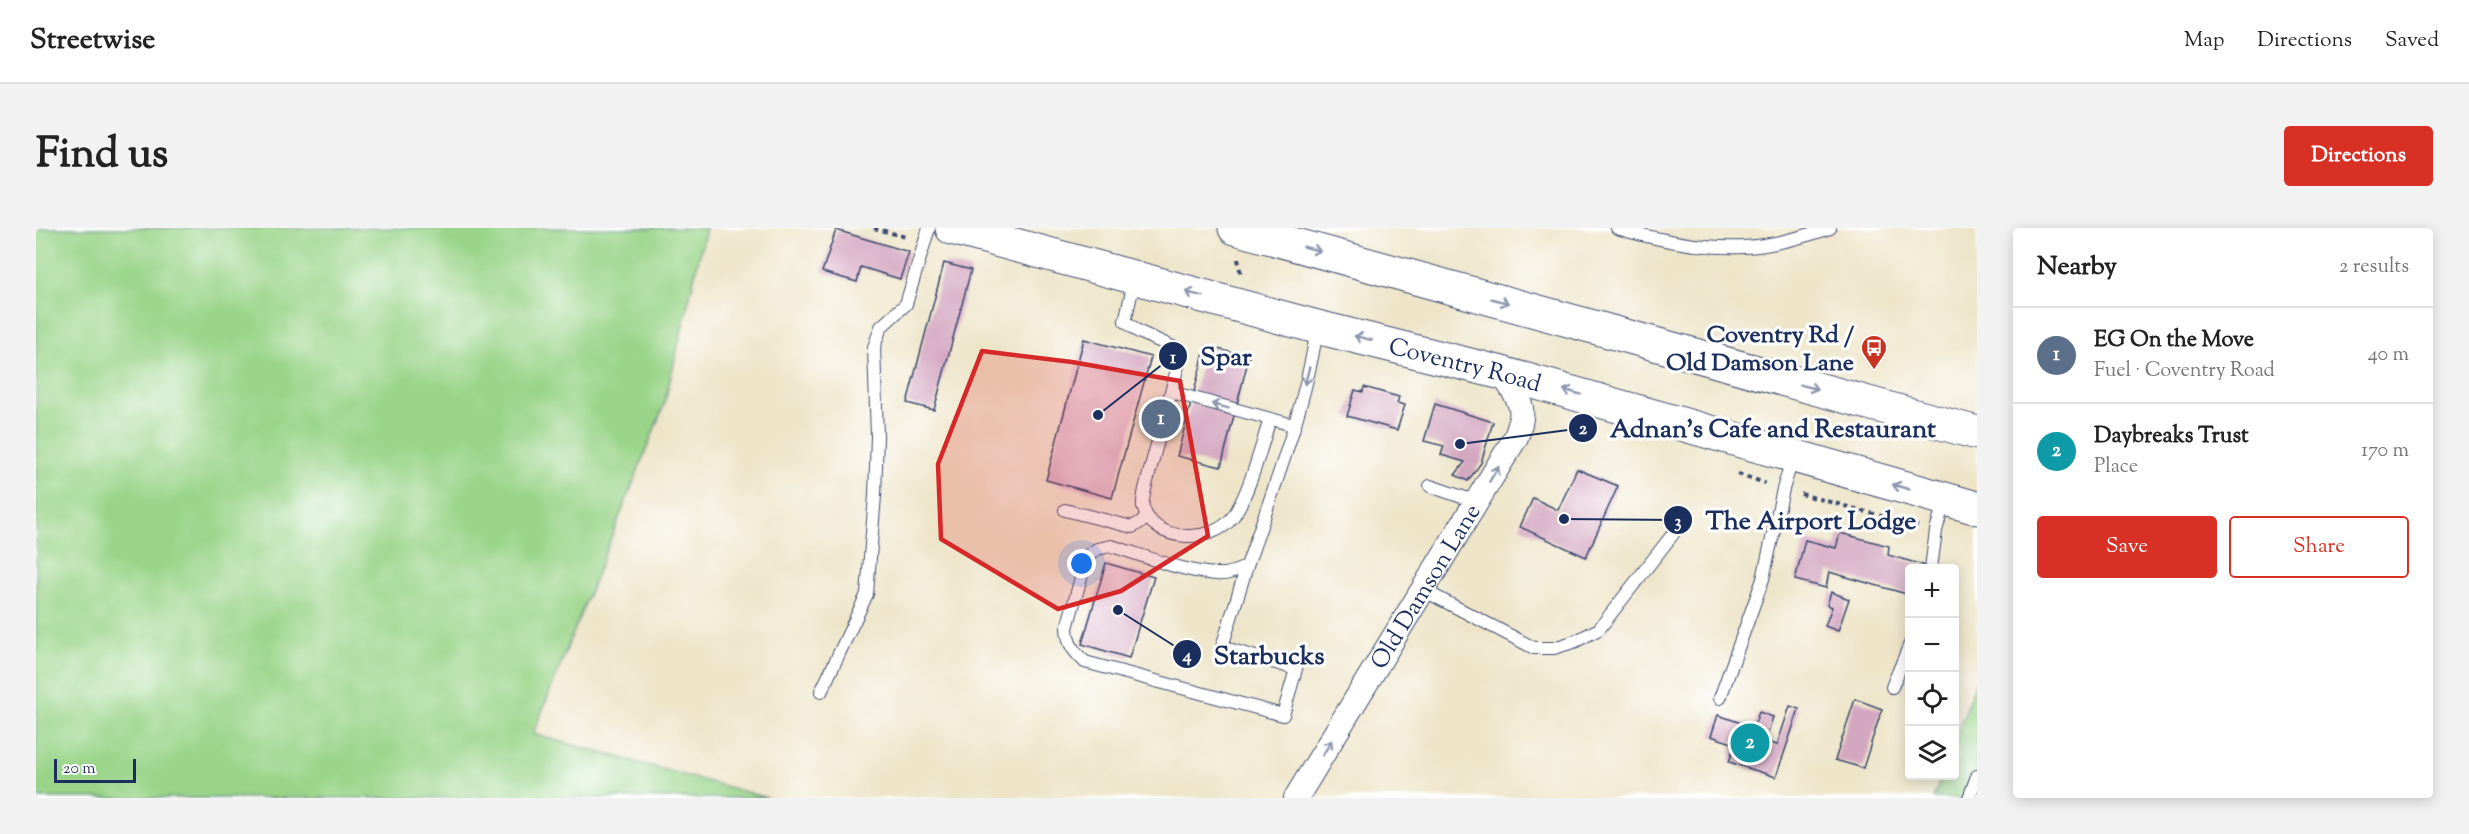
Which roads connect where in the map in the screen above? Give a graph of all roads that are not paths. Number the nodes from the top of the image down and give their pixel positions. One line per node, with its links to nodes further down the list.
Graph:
1 (929, 228): 26 (lane)
2 (952, 228): 6 (highway, Coventry Road)
3 (1617, 228): 4 (lane)
4 (1830, 228)
5 (1236, 239): 12 (highway, one-way to 12)
6 (1135, 278): 7 (highway, Coventry Road, one-way to 6); 9 (lane)
7 (1317, 327): 8 (highway, Coventry Road, one-way to 7); 11 (lane, one-way to 11)
8 (1502, 373): 13 (highway, Coventry Road, one-way to 8); 16 (street, Old Damson Lane, one-way to 8)
9 (1171, 392): 10 (lane, one-way to 9); 19 (lane)
10 (1270, 419): 11 (lane); 19 (lane)
11 (1293, 425): 22 (lane)
12 (1977, 433)
13 (1793, 456): 15 (highway, Coventry Road, one-way to 13); 27 (lane)
14 (1430, 486): 16 (lane)
15 (1944, 499): 17 (highway, Coventry Road); 21 (lane)
16 (1478, 502): 23 (street, Old Damson Lane)
17 (1977, 508)
18 (1065, 510): 19 (lane)
19 (1148, 518)
20 (1673, 534): 23 (lane)
21 (1932, 564)
22 (1247, 566): 22 (lane)
23 (1423, 590): 29 (street, Old Damson Lane, one-way to 23)
24 (1905, 656): 25 (lane)
25 (1892, 687)
26 (821, 692)
27 (1720, 698)
28 (1977, 776): 30 (lane)
29 (1296, 798)
30 (1969, 798)

